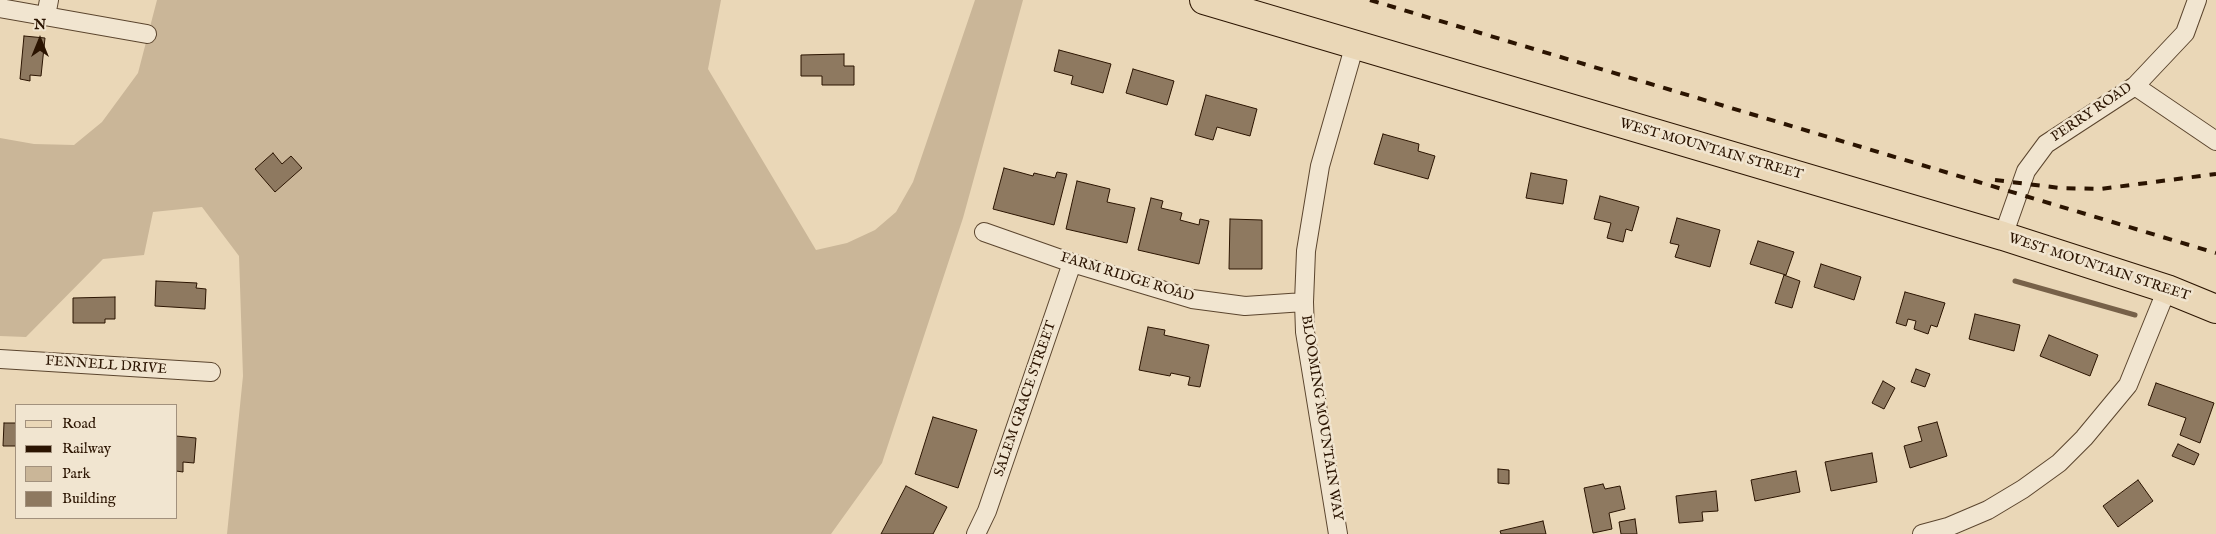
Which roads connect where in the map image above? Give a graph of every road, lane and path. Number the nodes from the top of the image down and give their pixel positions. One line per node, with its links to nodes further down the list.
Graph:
1 (1204, 0): 6 (main road, WEST MOUNTAIN STREET)
2 (2197, 0): 7 (street, PERRY ROAD)
3 (0, 8): 4 (street)
4 (48, 8): 5 (street)
5 (147, 34)
6 (1355, 44): 10 (main road, WEST MOUNTAIN STREET); 13 (street, BLOOMING MOUNTAIN WAY)
7 (2135, 86): 8 (street); 10 (street, PERRY ROAD)
8 (2216, 141)
9 (984, 232): 11 (street, FARM RIDGE ROAD)
10 (2002, 236): 12 (main road, WEST MOUNTAIN STREET)
11 (1072, 262): 13 (street, FARM RIDGE ROAD); 17 (street, SALEM GRACE STREET)
12 (2167, 289): 14 (main road, WEST MOUNTAIN STREET); 19 (street)
13 (1304, 302): 18 (street, BLOOMING MOUNTAIN WAY)
14 (2216, 309)
15 (0, 359): 16 (street, FENNELL DRIVE)
16 (212, 372)
17 (976, 534)
18 (1338, 534)
19 (1922, 534)

